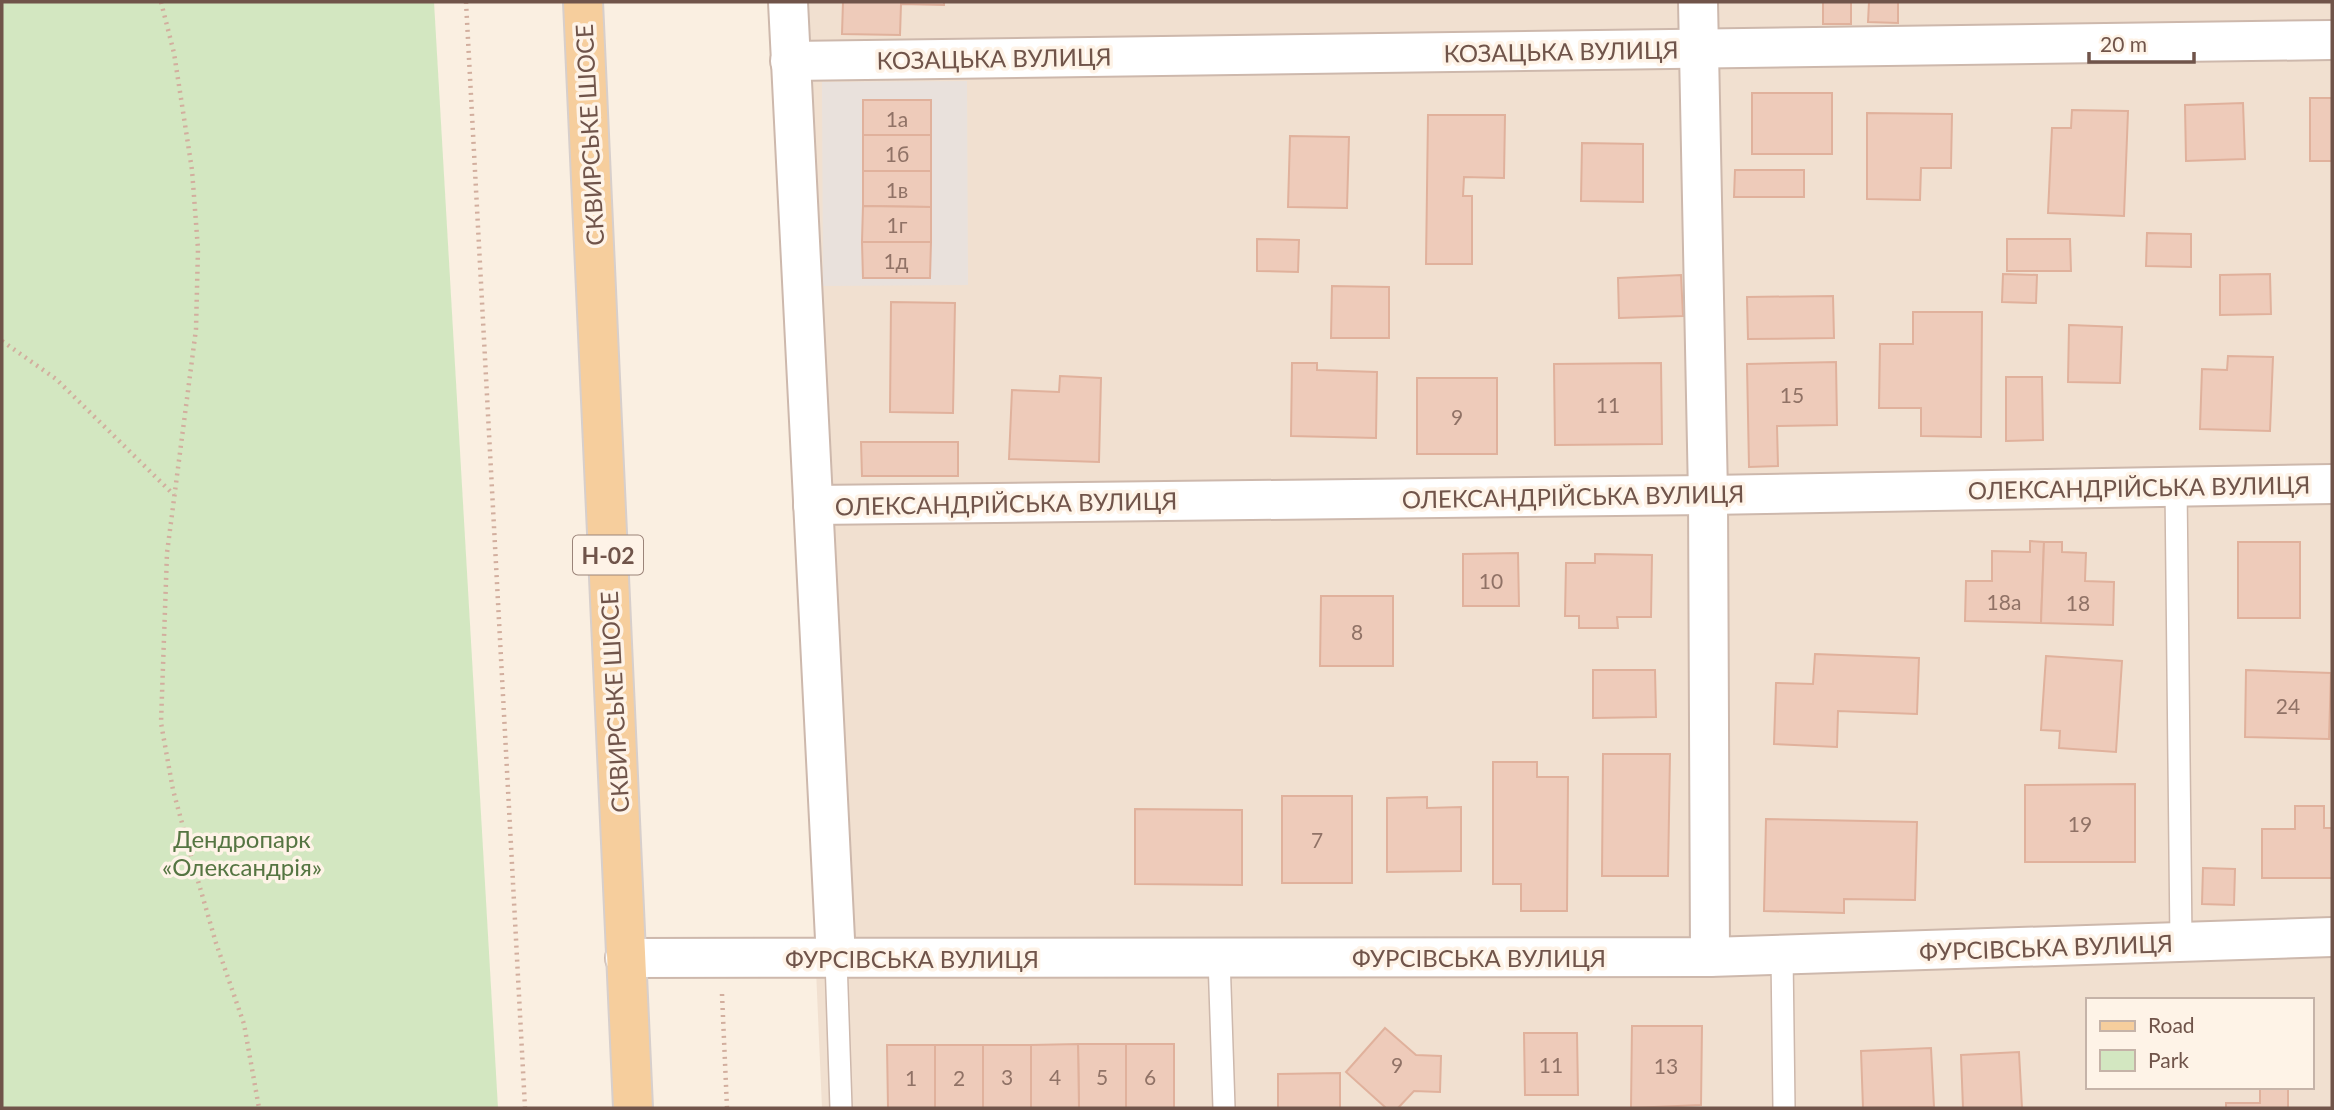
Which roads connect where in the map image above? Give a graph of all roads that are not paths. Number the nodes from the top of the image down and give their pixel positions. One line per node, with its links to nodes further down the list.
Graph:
1 (583, 2): 16 (main road, СКВИРСЬКЕ ШОСЕ / Н-02)
2 (788, 2): 6 (street)
3 (1698, 2): 5 (street)
4 (2332, 40): 5 (street, КОЗАЦЬКА ВУЛИЦЯ)
5 (1698, 49): 6 (street, КОЗАЦЬКА ВУЛИЦЯ); 9 (street)
6 (790, 61): 10 (street)
7 (2332, 484): 8 (street, ОЛЕКСАНДРІЙСЬКА ВУЛИЦЯ)
8 (2176, 486): 9 (street, ОЛЕКСАНДРІЙСЬКА ВУЛИЦЯ); 12 (lane)
9 (1708, 495): 10 (street, ОЛЕКСАНДРІЙСЬКА ВУЛИЦЯ); 15 (street)
10 (813, 505): 17 (street)
11 (2332, 937): 12 (street, ФУРСІВСЬКА ВУЛИЦЯ)
12 (2181, 942): 13 (street, ФУРСІВСЬКА ВУЛИЦЯ)
13 (1782, 955): 15 (street, ФУРСІВСЬКА ВУЛИЦЯ); 21 (lane)
14 (1219, 957): 15 (street, ФУРСІВСЬКА ВУЛИЦЯ); 17 (street, ФУРСІВСЬКА ВУЛИЦЯ); 20 (lane)
15 (1710, 957)
16 (625, 958): 17 (street, ФУРСІВСЬКА ВУЛИЦЯ); 18 (main road, СКВИРСЬКЕ ШОСЕ / Н-02)
17 (836, 959): 19 (lane)
18 (634, 1108)
19 (841, 1108)
20 (1224, 1108)
21 (1784, 1108)

